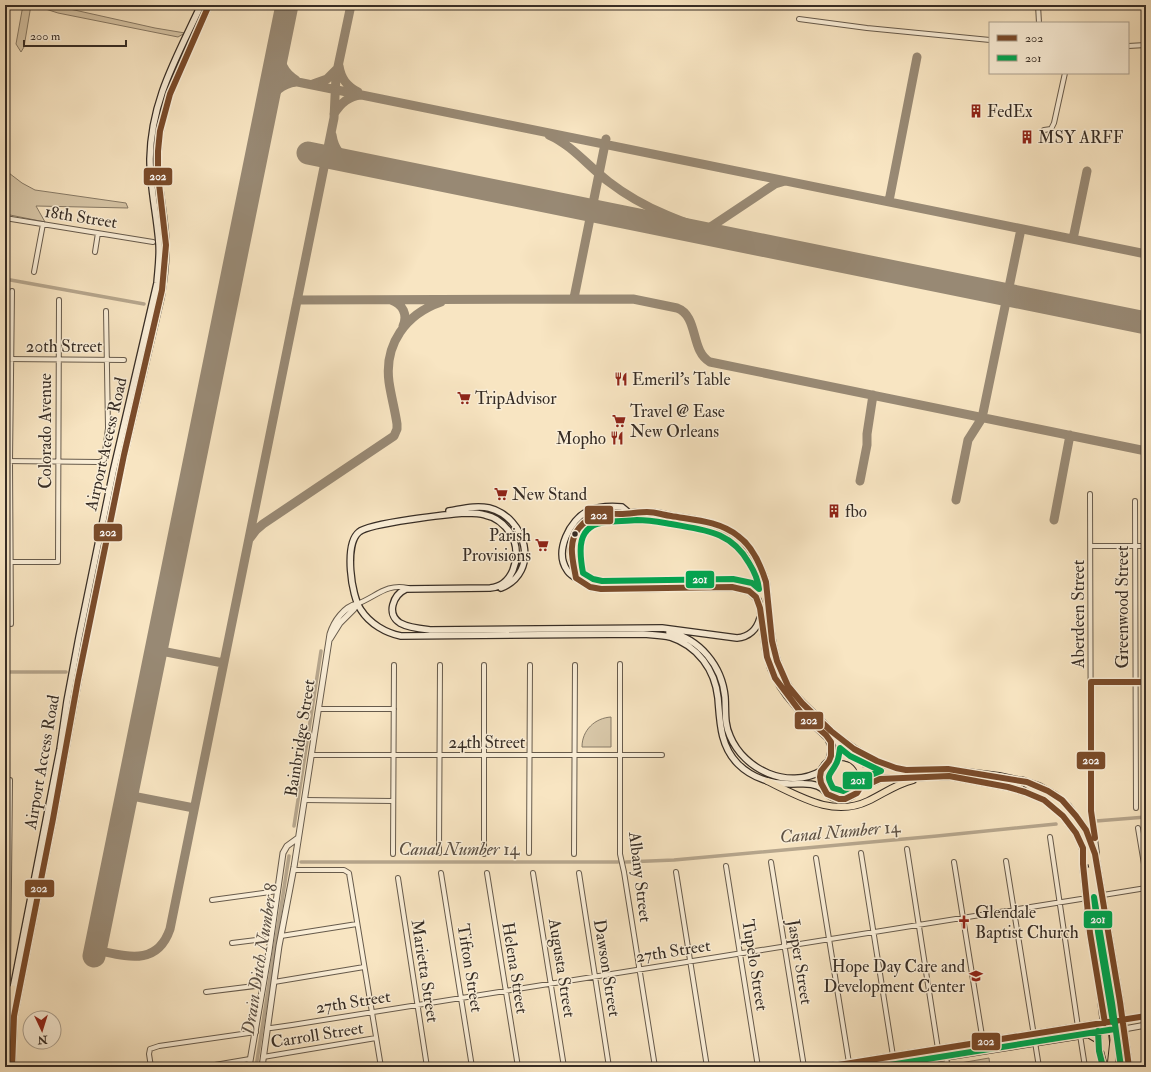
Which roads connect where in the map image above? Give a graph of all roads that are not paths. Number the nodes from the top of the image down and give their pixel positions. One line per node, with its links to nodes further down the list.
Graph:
1 (201, 5): 127 (main road, Airport Access Road)
2 (209, 5): 134 (main road, Airport Access Road)
3 (1038, 5): 5 (street)
4 (799, 19): 6 (street)
5 (1039, 22)
6 (989, 40)
7 (1146, 45): 8 (street)
8 (1129, 46)
9 (1064, 74): 10 (street)
10 (1044, 130)
11 (5, 218): 12 (street, 18th Street)
12 (43, 224): 13 (street, 18th Street); 16 (street)
13 (98, 233): 14 (street, 18th Street); 15 (street)
14 (153, 242)
15 (95, 252)
16 (34, 272)
17 (12, 291): 21 (street)
18 (59, 300): 22 (street, Colorado Avenue)
19 (106, 311): 23 (street)
20 (5, 359): 21 (street, 20th Street)
21 (11, 359): 22 (street, 20th Street); 25 (street)
22 (58, 359): 23 (street, 20th Street); 26 (street, Colorado Avenue)
23 (107, 360): 24 (street, 20th Street); 26 (street)
24 (124, 360)
25 (7, 461): 26 (street); 34 (street)
26 (58, 461): 34 (street, Colorado Avenue)
27 (1090, 494): 30 (street, Aberdeen Street)
28 (1135, 501): 31 (street, Greenwood Street)
29 (400, 522): 36 (main road); 36 (main road); 37 (main road)
30 (1091, 546): 31 (street); 47 (street, Aberdeen Street)
31 (1135, 546): 32 (street); 48 (street, Greenwood Street)
32 (1146, 546)
33 (5, 562): 34 (street)
34 (11, 562): 39 (street)
35 (411, 588): 36 (main road); 37 (street); 40 (main road)
36 (479, 588)
37 (357, 604): 50 (street, Bainbridge Street); 68 (main road)
38 (761, 614): 40 (main road); 52 (main road); 62 (main road)
39 (11, 624)
40 (647, 629): 65 (main road)
41 (620, 664): 59 (street, Albany Street)
42 (394, 665): 51 (street)
43 (440, 665): 55 (street)
44 (484, 665): 56 (street)
45 (530, 665): 57 (street)
46 (575, 665): 58 (street)
47 (1090, 682): 48 (street); 97 (street, Aberdeen Street)
48 (1135, 682): 49 (street); 74 (street, Greenwood Street)
49 (1146, 682)
50 (319, 709): 51 (street); 53 (street, Bainbridge Street)
51 (394, 709): 54 (street)
52 (831, 731): 61 (main road); 64 (main road)
53 (312, 755): 54 (street, 24th Street); 72 (street, Bainbridge Street)
54 (393, 755): 55 (street, 24th Street); 73 (street)
55 (439, 755): 56 (street, 24th Street); 83 (street)
56 (484, 755): 57 (street, 24th Street); 84 (street)
57 (529, 755): 58 (street, 24th Street); 80 (street)
58 (575, 755): 59 (street, 24th Street); 85 (street)
59 (620, 755): 60 (street, 24th Street); 121 (street, Albany Street)
60 (662, 755)
61 (847, 758): 62 (main road); 63 (main road)
62 (829, 761): 65 (main road)
63 (861, 770): 64 (main road); 70 (main road)
64 (906, 770): 69 (main road)
65 (821, 771): 71 (main road)
66 (930, 776): 68 (main road); 70 (main road); 78 (main road)
67 (7, 780): 100 (street)
68 (767, 781): 71 (main road)
69 (1023, 781): 97 (main road); 108 (highway)
70 (860, 788): 71 (main road)
71 (823, 789)
72 (304, 800): 73 (street); 77 (street, Bainbridge Street)
73 (393, 801): 82 (street)
74 (1136, 808)
75 (1138, 828): 98 (street)
76 (1050, 837): 106 (street)
77 (298, 838): 91 (street, Bainbridge Street); 102 (street)
78 (1083, 848): 108 (highway); 132 (main road)
79 (907, 849): 111 (street)
80 (529, 853)
81 (861, 853): 112 (street)
82 (394, 854)
83 (439, 854)
84 (484, 854)
85 (574, 854)
86 (816, 858): 115 (street)
87 (1006, 861): 107 (street)
88 (771, 862): 117 (street, Jasper Street)
89 (954, 862): 109 (street)
90 (726, 866): 118 (street, Tupelo Street)
91 (293, 870): 110 (street); 113 (street, Bainbridge Street)
92 (676, 872): 119 (street)
93 (487, 873): 128 (street, Helena Street)
94 (533, 873): 125 (street, Augusta Street)
95 (579, 873): 122 (street, Dawson Street)
96 (441, 874): 130 (street, Tifton Street)
97 (1100, 876): 103 (main road)
98 (1146, 876)
99 (398, 878): 131 (street, Marietta Street)
100 (7, 883): 123 (street)
101 (1146, 888): 103 (street)
102 (278, 890): 105 (street); 114 (street)
103 (1103, 895): 136 (main road)
104 (1081, 899): 106 (street, 27th Street)
105 (212, 900)
106 (1059, 902): 107 (street, 27th Street); 141 (street)
107 (1014, 909): 109 (street, 27th Street); 146 (street)
108 (1098, 917): 187 (highway, bridge); 188 (highway, bridge)
109 (963, 918): 111 (street, 27th Street); 151 (street)
110 (357, 924): 113 (street); 120 (street)
111 (919, 925): 112 (street, 27th Street); 154 (street)
112 (874, 932): 115 (street, 27th Street); 159 (street)
113 (281, 936): 124 (street, Bainbridge Street)
114 (270, 938): 116 (street); 126 (street)
115 (830, 939): 117 (street, 27th Street); 163 (street)
116 (232, 944)
117 (785, 946): 118 (street, 27th Street); 181 (street, Jasper Street)
118 (740, 953): 119 (street, 27th Street); 180 (street, Tupelo Street)
119 (690, 961): 121 (street, 27th Street); 179 (street)
120 (364, 967): 124 (street); 133 (street)
121 (640, 969): 122 (street, 27th Street); 178 (street, Albany Street)
122 (595, 976): 125 (street, 27th Street); 177 (street, Dawson Street)
123 (6, 982)
124 (274, 982): 142 (street, Bainbridge Street)
125 (551, 984): 128 (street, 27th Street); 176 (street, Augusta Street)
126 (263, 985): 129 (street); 145 (street)
127 (13, 990): 137 (main road); 158 (highway)
128 (506, 991): 130 (street, 27th Street); 175 (street, Helena Street)
129 (206, 992)
130 (462, 998): 131 (street, 27th Street); 174 (street, Tifton Street)
131 (416, 1005): 133 (street, 27th Street); 173 (street, Marietta Street)
132 (1102, 1010): 138 (main road); 139 (main road)
133 (372, 1012): 142 (street, 27th Street); 150 (street)
134 (14, 1016): 166 (highway); 167 (main road)
135 (1146, 1016): 136 (street)
136 (1123, 1020): 138 (main road); 143 (main road)
137 (5, 1023)
138 (1104, 1023): 139 (main road); 144 (main road)
139 (1093, 1025): 141 (main road)
140 (1146, 1025): 143 (street)
141 (1078, 1027): 146 (main road)
142 (268, 1028): 160 (street, Bainbridge Street)
143 (1124, 1028): 144 (main road); 189 (main road)
144 (1106, 1031): 147 (main road); 156 (main road)
145 (256, 1032): 162 (street); 168 (street)
146 (1034, 1034): 149 (main road); 152 (street)
147 (1088, 1034): 148 (main road); 156 (main road)
148 (1080, 1035): 152 (main road); 186 (street)
149 (1021, 1036): 151 (main road); 155 (main road)
150 (376, 1038): 160 (street, Carroll Street); 172 (street)
151 (983, 1042): 153 (main road)
152 (1035, 1043): 155 (main road); 185 (street)
153 (963, 1045): 154 (main road); 161 (main road)
154 (938, 1049): 157 (main road)
155 (994, 1049): 161 (main road)
156 (1107, 1050): 187 (main road)
157 (926, 1051): 159 (main road); 164 (main road)
158 (5, 1055)
159 (893, 1056): 163 (main road)
160 (263, 1057): 171 (street, Bainbridge Street)
161 (946, 1057): 164 (main road); 184 (street)
162 (250, 1059): 169 (street, Carroll Street); 170 (street)
163 (849, 1063): 165 (main road)
164 (896, 1065): 183 (main road)
165 (834, 1066): 182 (main road)
166 (8, 1067)
167 (12, 1067)
168 (151, 1067)
169 (203, 1067)
170 (249, 1067)
171 (262, 1067)
172 (381, 1067)
173 (426, 1067)
174 (472, 1067)
175 (518, 1067)
176 (564, 1067)
177 (609, 1067)
178 (655, 1067)
179 (707, 1067)
180 (758, 1067)
181 (804, 1067)
182 (826, 1067)
183 (881, 1067)
184 (921, 1067)
185 (1040, 1067)
186 (1085, 1067)
187 (1111, 1067)
188 (1121, 1067)
189 (1129, 1067)

